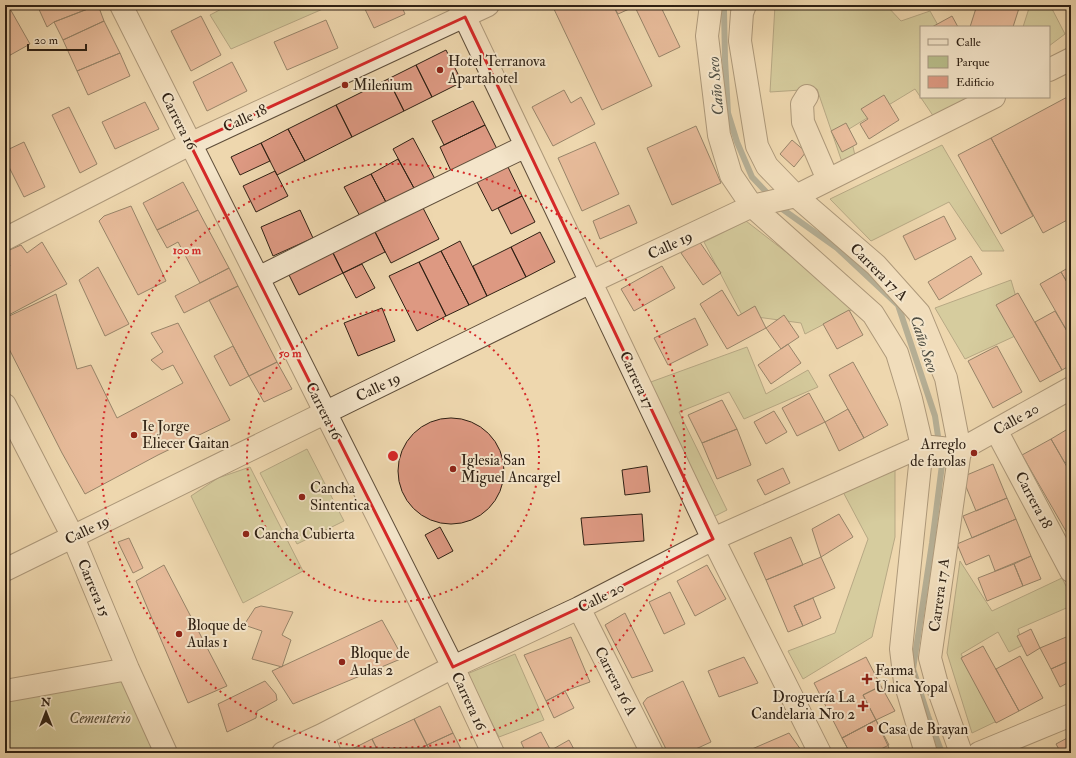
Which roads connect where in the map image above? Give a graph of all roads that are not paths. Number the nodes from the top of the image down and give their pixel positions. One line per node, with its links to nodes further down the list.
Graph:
1 (121, 5): 10 (street, Carrera 16)
2 (488, 5): 5 (street, Calle 18)
3 (711, 5): 14 (street, Carrera 17 A)
4 (745, 5): 13 (street, Carrera 17 A)
5 (462, 11): 10 (street, Calle 18); 11 (street, Carrera 17)
6 (1071, 59): 7 (street)
7 (1050, 70)
8 (807, 96): 12 (street)
9 (992, 98): 12 (street)
10 (190, 144): 15 (street, Calle 18); 16 (street, Carrera 16)
11 (526, 146): 16 (street); 17 (street, Carrera 17)
12 (828, 180): 13 (street)
13 (791, 198): 14 (street, Calle 19); 22 (street, Carrera 17 A)
14 (757, 205): 17 (street, Calle 19); 22 (street, Carrera 17 A)
15 (5, 239)
16 (258, 278): 20 (street, Carrera 16)
17 (591, 282): 20 (street, Calle 19); 24 (street, Carrera 17)
18 (1071, 388): 21 (street, Calle 20)
19 (5, 405): 23 (street, Carrera 15)
20 (325, 413): 23 (street, Calle 19); 28 (street, Carrera 16)
21 (996, 430): 22 (street, Calle 20); 26 (street, Carrera 18)
22 (941, 448): 24 (street, Calle 20); 38 (street, Carrera 17 A); 39 (street, Carrera 17 A)
23 (72, 537): 25 (street, Calle 19); 29 (street, Carrera 15)
24 (713, 539): 27 (street, Calle 20); 37 (street, Carrera 17)
25 (5, 570)
26 (1071, 571)
27 (579, 608): 28 (street, Calle 20); 36 (street, Carrera 16 A)
28 (453, 667): 32 (street, Calle 20); 35 (street, Carrera 16)
29 (128, 669): 30 (street); 33 (street, Carrera 15)
30 (5, 691)
31 (1071, 715): 40 (street)
32 (326, 744): 34 (street, Calle 20)
33 (166, 753)
34 (283, 753)
35 (493, 753)
36 (652, 753)
37 (820, 753)
38 (926, 753)
39 (961, 753)
40 (979, 753)

